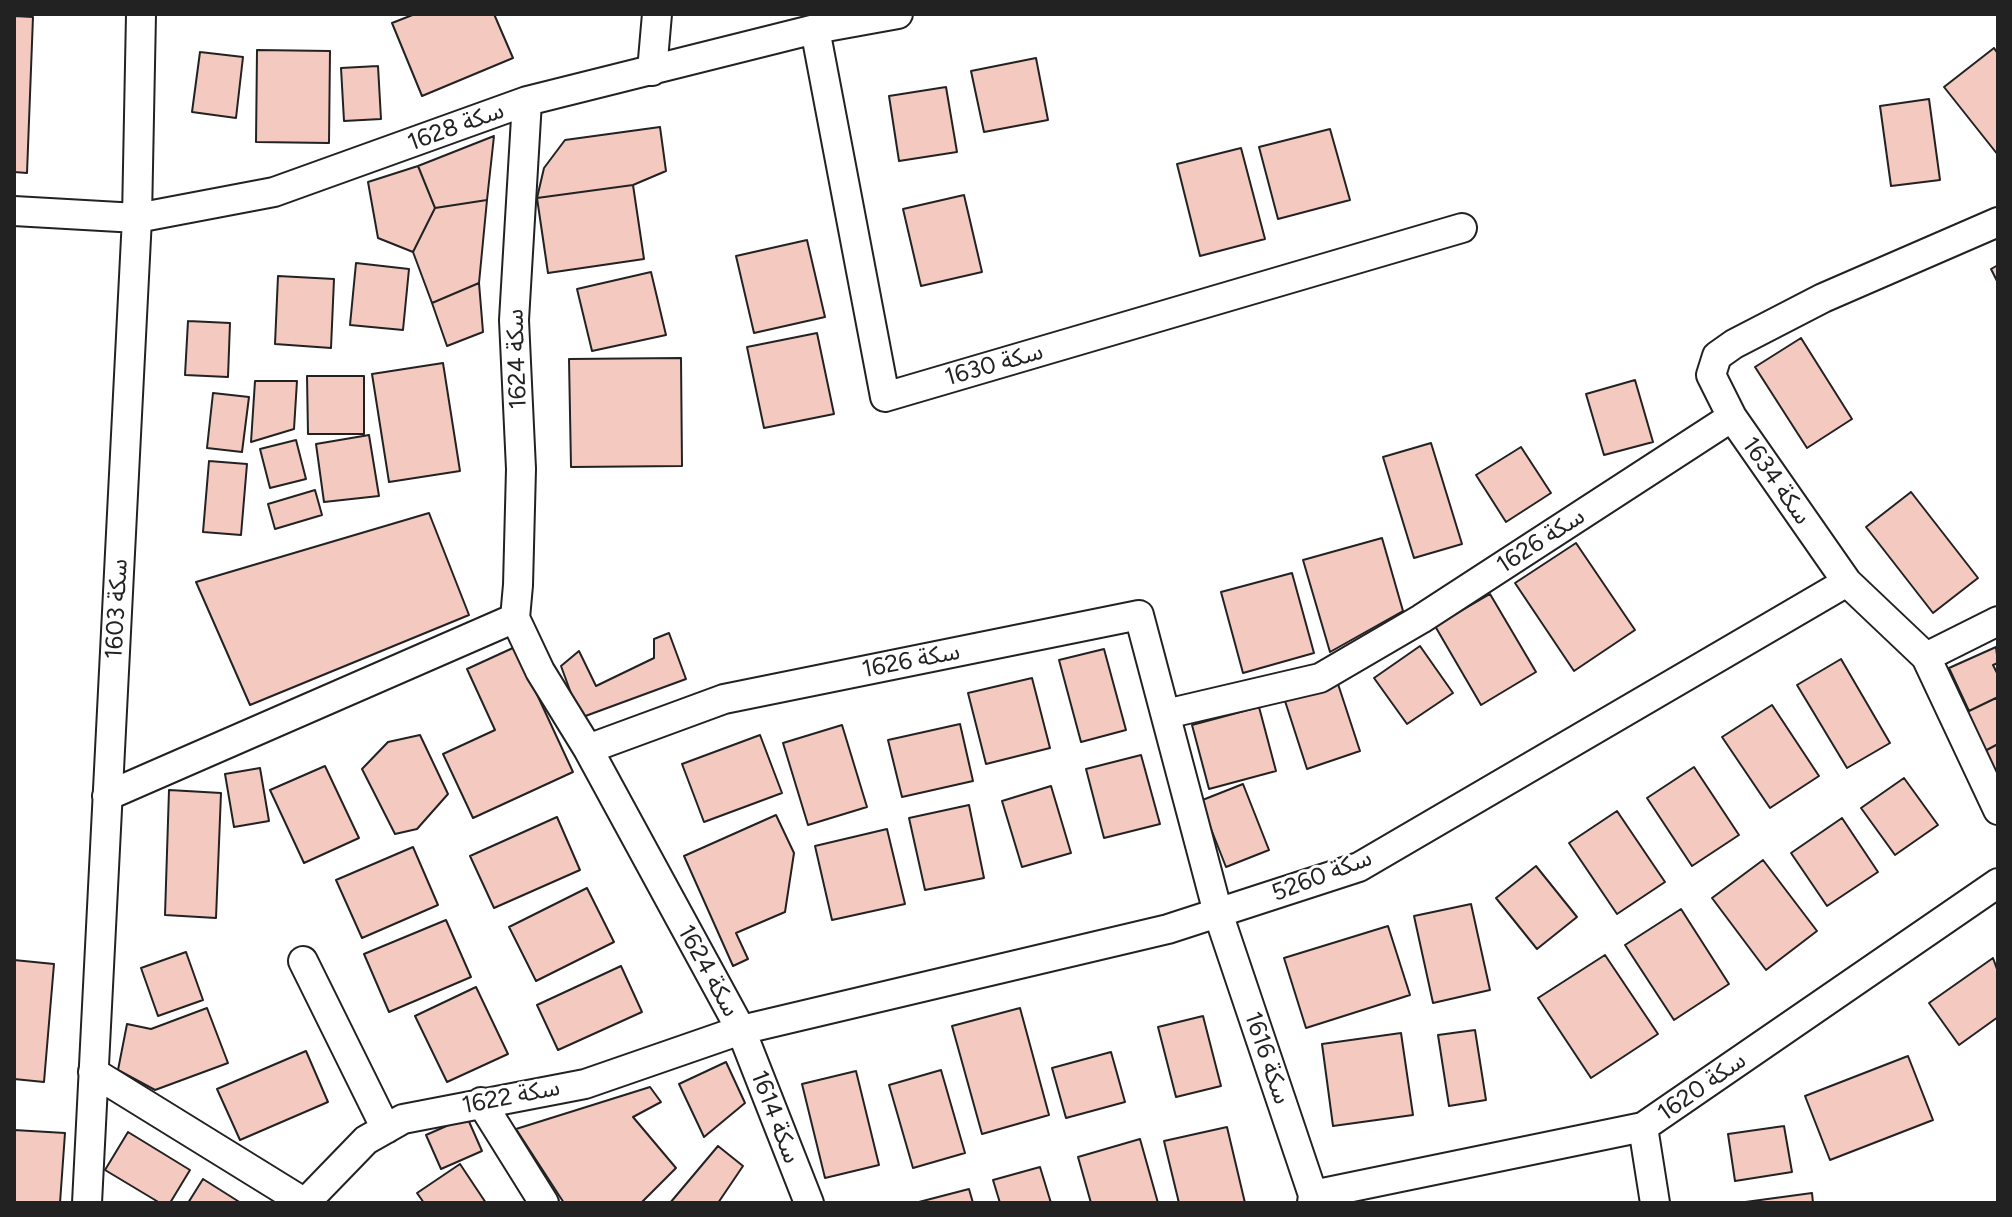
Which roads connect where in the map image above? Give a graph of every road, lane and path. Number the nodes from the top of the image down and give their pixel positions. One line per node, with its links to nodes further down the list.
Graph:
1 (141, 14): 8 (street, سكة 1603)
2 (657, 14): 5 (street)
3 (898, 14): 4 (street, سكة 1628)
4 (815, 29): 5 (street, سكة 1628); 10 (street, سكة 1630)
5 (652, 71): 6 (street, سكة 1628)
6 (527, 101): 8 (street, سكة 1628); 13 (street, سكة 1624)
7 (14, 211): 8 (street, سكة 1628)
8 (137, 218): 18 (street, سكة 1603)
9 (1998, 222): 11 (street, سكة 1634)
10 (1462, 228)
11 (1732, 417): 12 (street, سكة 1634); 16 (street, سكة 1626)
12 (1847, 582): 15 (street, سكة 1634); 21 (street, سكة 5260)
13 (515, 618): 17 (street, سكة 1624); 18 (street)
14 (1998, 621): 15 (street)
15 (1926, 657): 19 (street, سكة 1634)
16 (1166, 714): 17 (street, سكة 1626); 21 (street, سكة 1626)
17 (588, 749): 23 (street, سكة 1624)
18 (107, 796): 24 (street, سكة 1603)
19 (1998, 810)
20 (1998, 883): 26 (street, سكة 1620)
21 (1218, 913): 23 (street, سكة 5260); 28 (street, سكة 1616)
22 (303, 961): 27 (street)
23 (741, 1030): 25 (street, سكة 1622); 32 (street, سكة 1614)
24 (93, 1072): 29 (street, سكة 1603); 30 (street)
25 (481, 1102): 27 (street, سكة 1622); 31 (street)
26 (1643, 1127): 28 (street, سكة 1620); 33 (street)
27 (386, 1129): 30 (street, سكة 1622)
28 (1313, 1199)
29 (87, 1203)
30 (305, 1203)
31 (544, 1203)
32 (809, 1203)
33 (1655, 1203)

